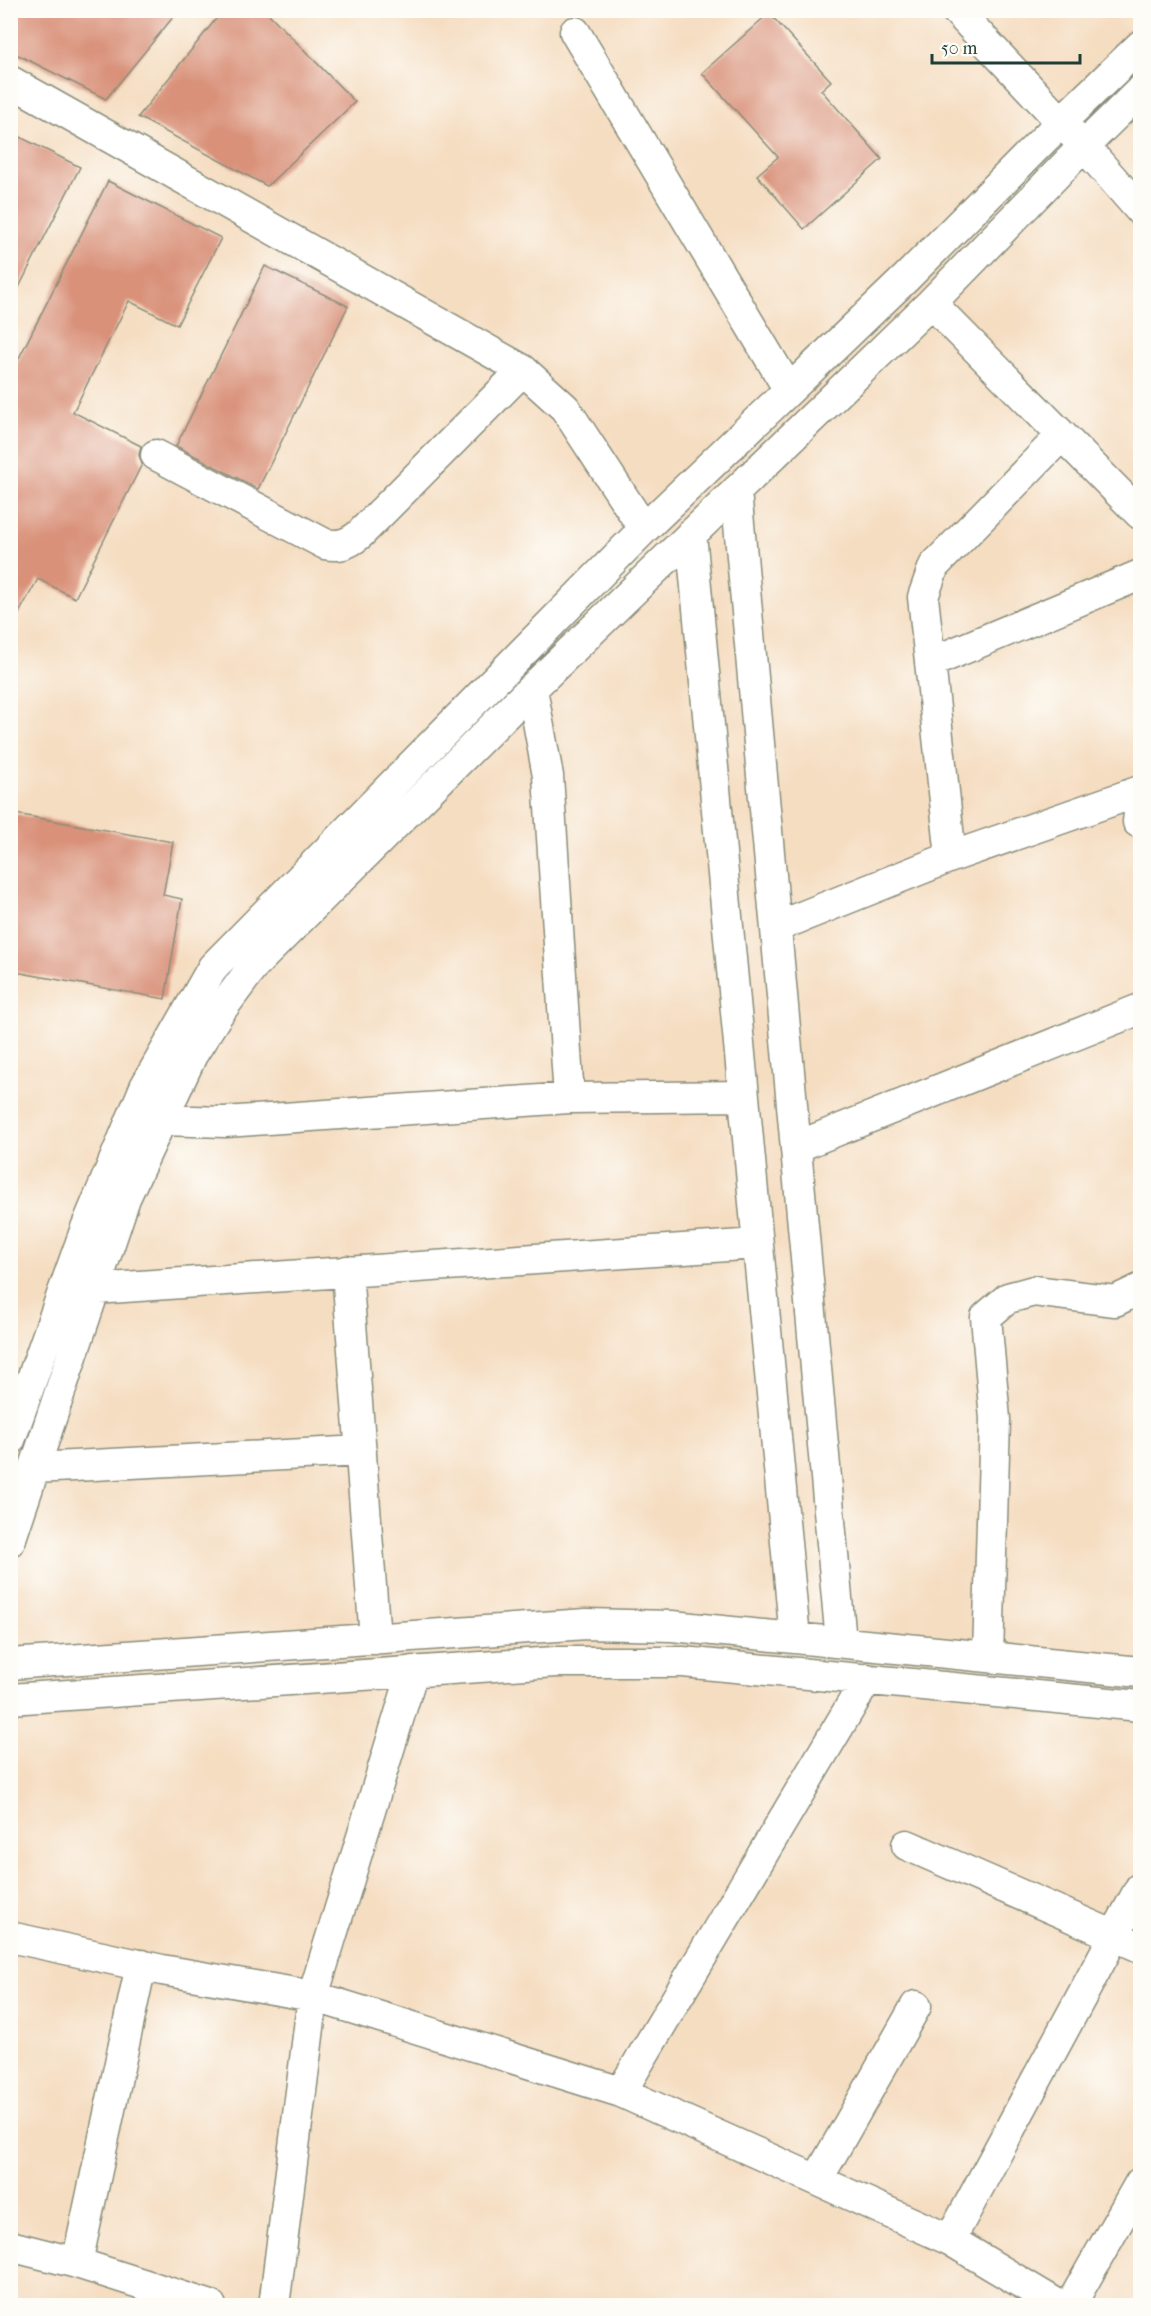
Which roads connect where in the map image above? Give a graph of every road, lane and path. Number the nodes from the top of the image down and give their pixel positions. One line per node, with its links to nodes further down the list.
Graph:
1 (956, 10): 6 (street)
2 (575, 32): 11 (street)
3 (1140, 46): 6 (street)
4 (10, 81): 10 (street)
5 (1140, 91): 7 (street)
6 (1061, 122): 7 (street); 11 (street)
7 (1084, 146): 8 (street); 9 (street)
8 (1140, 210)
9 (931, 303): 12 (street); 14 (street)
10 (523, 369): 13 (street); 16 (street)
11 (789, 390): 16 (street)
12 (1062, 435): 15 (street); 19 (street)
13 (156, 455)
14 (736, 491): 17 (street); 25 (street)
15 (1140, 514)
16 (644, 530): 35 (street)
17 (691, 534): 20 (street); 27 (street)
18 (1140, 575): 19 (street)
19 (930, 663): 24 (street)
20 (532, 689): 28 (street); 29 (street)
21 (1140, 791): 24 (street)
22 (1140, 804): 23 (street)
23 (1140, 823)
24 (951, 857): 25 (street)
25 (776, 927): 30 (street)
26 (1140, 1009): 30 (street)
27 (744, 1096): 28 (street); 31 (street)
28 (568, 1098): 29 (street)
29 (161, 1120): 33 (street)
30 (796, 1147): 41 (street)
31 (757, 1244): 32 (street); 39 (street)
32 (347, 1271): 33 (street); 36 (street)
33 (95, 1288): 37 (street)
34 (1140, 1289): 42 (street)
35 (10, 1440)
36 (361, 1451): 37 (street); 40 (street)
37 (35, 1468): 38 (street)
38 (10, 1541)
39 (795, 1638): 40 (street); 41 (street)
40 (375, 1639): 43 (street)
41 (841, 1642): 42 (street)
42 (988, 1657): 45 (street)
43 (10, 1664)
44 (413, 1671): 46 (street); 47 (street); 54 (street)
45 (1140, 1672)
46 (867, 1680): 48 (street); 56 (street)
47 (10, 1699)
48 (1140, 1706)
49 (907, 1845): 52 (street)
50 (1140, 1888): 52 (street)
51 (10, 1937): 53 (street)
52 (1128, 1941): 59 (street)
53 (141, 1965): 54 (street); 61 (street)
54 (313, 1996): 56 (street); 63 (street)
55 (916, 2006): 57 (street)
56 (621, 2092): 57 (street)
57 (817, 2180): 59 (street)
58 (1140, 2183): 65 (street)
59 (950, 2240): 64 (street)
60 (10, 2246): 61 (street)
61 (77, 2263): 62 (street)
62 (211, 2306)
63 (274, 2306)
64 (1060, 2306)
65 (1070, 2306)

